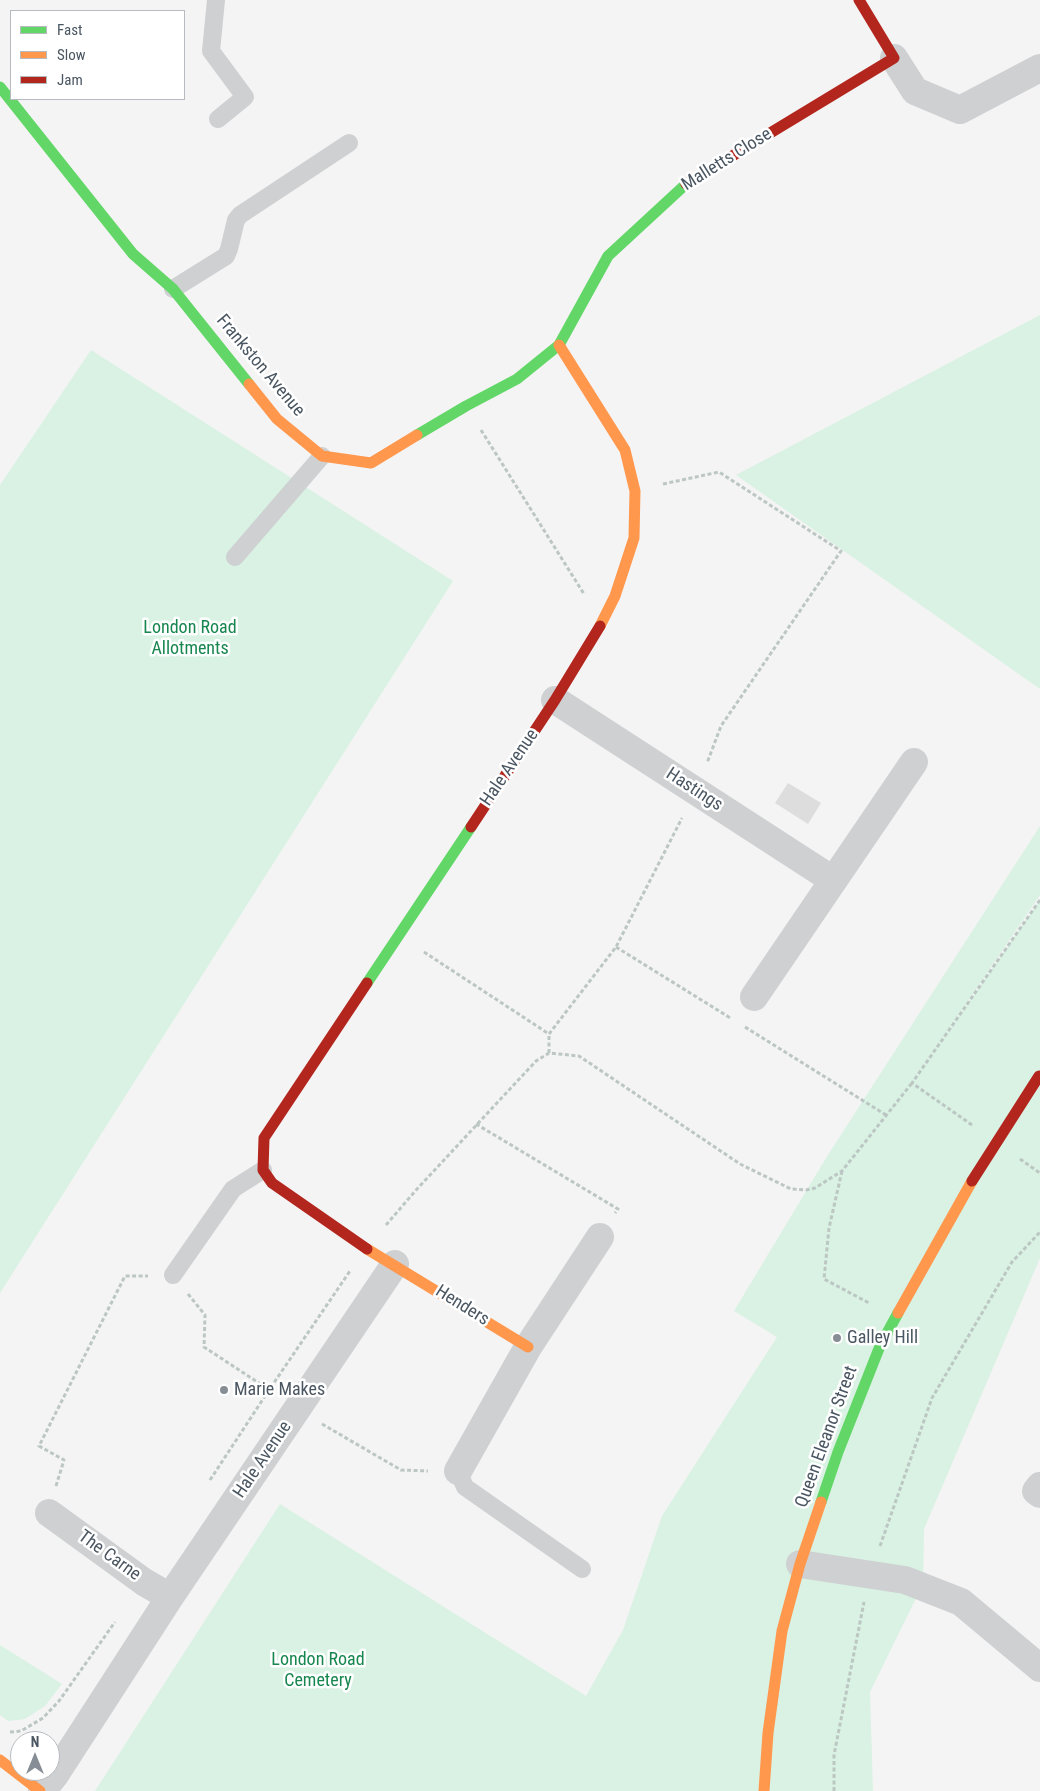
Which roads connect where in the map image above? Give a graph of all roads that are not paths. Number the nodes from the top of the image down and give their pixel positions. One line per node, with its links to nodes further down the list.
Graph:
1 (216, 0): 8 (lane)
2 (859, 0): 3 (street)
3 (894, 58): 4 (street); 11 (street, Malletts Close)
4 (1040, 68)
5 (0, 87): 6 (street, Frankston Avenue)
6 (10, 99)
7 (10, 100): 10 (street, Frankston Avenue)
8 (218, 119)
9 (349, 143): 10 (lane)
10 (173, 289): 12 (street, Frankston Avenue)
11 (558, 345): 12 (street); 14 (street, Hale Avenue)
12 (322, 456): 13 (lane)
13 (235, 557)
14 (555, 700): 16 (street, Hastings); 19 (street, Hale Avenue)
15 (914, 762): 16 (street)
16 (833, 880): 17 (street)
17 (754, 997)
18 (1040, 1075): 28 (street, Queen Eleanor Street, bridge)
19 (263, 1170): 21 (street); 22 (lane)
20 (600, 1237): 23 (street)
21 (395, 1264): 23 (street, Henders); 30 (street, Hale Avenue)
22 (173, 1275)
23 (528, 1347): 24 (street)
24 (458, 1471): 29 (lane)
25 (1040, 1486): 26 (street)
26 (1040, 1494)
27 (49, 1513): 30 (street, The Carne)
28 (800, 1564): 31 (street); 34 (street, Queen Eleanor Street)
29 (582, 1569)
30 (170, 1597): 33 (street, Hale Avenue)
31 (1036, 1657)
32 (0, 1760): 33 (street)
33 (41, 1791)
34 (764, 1791)

